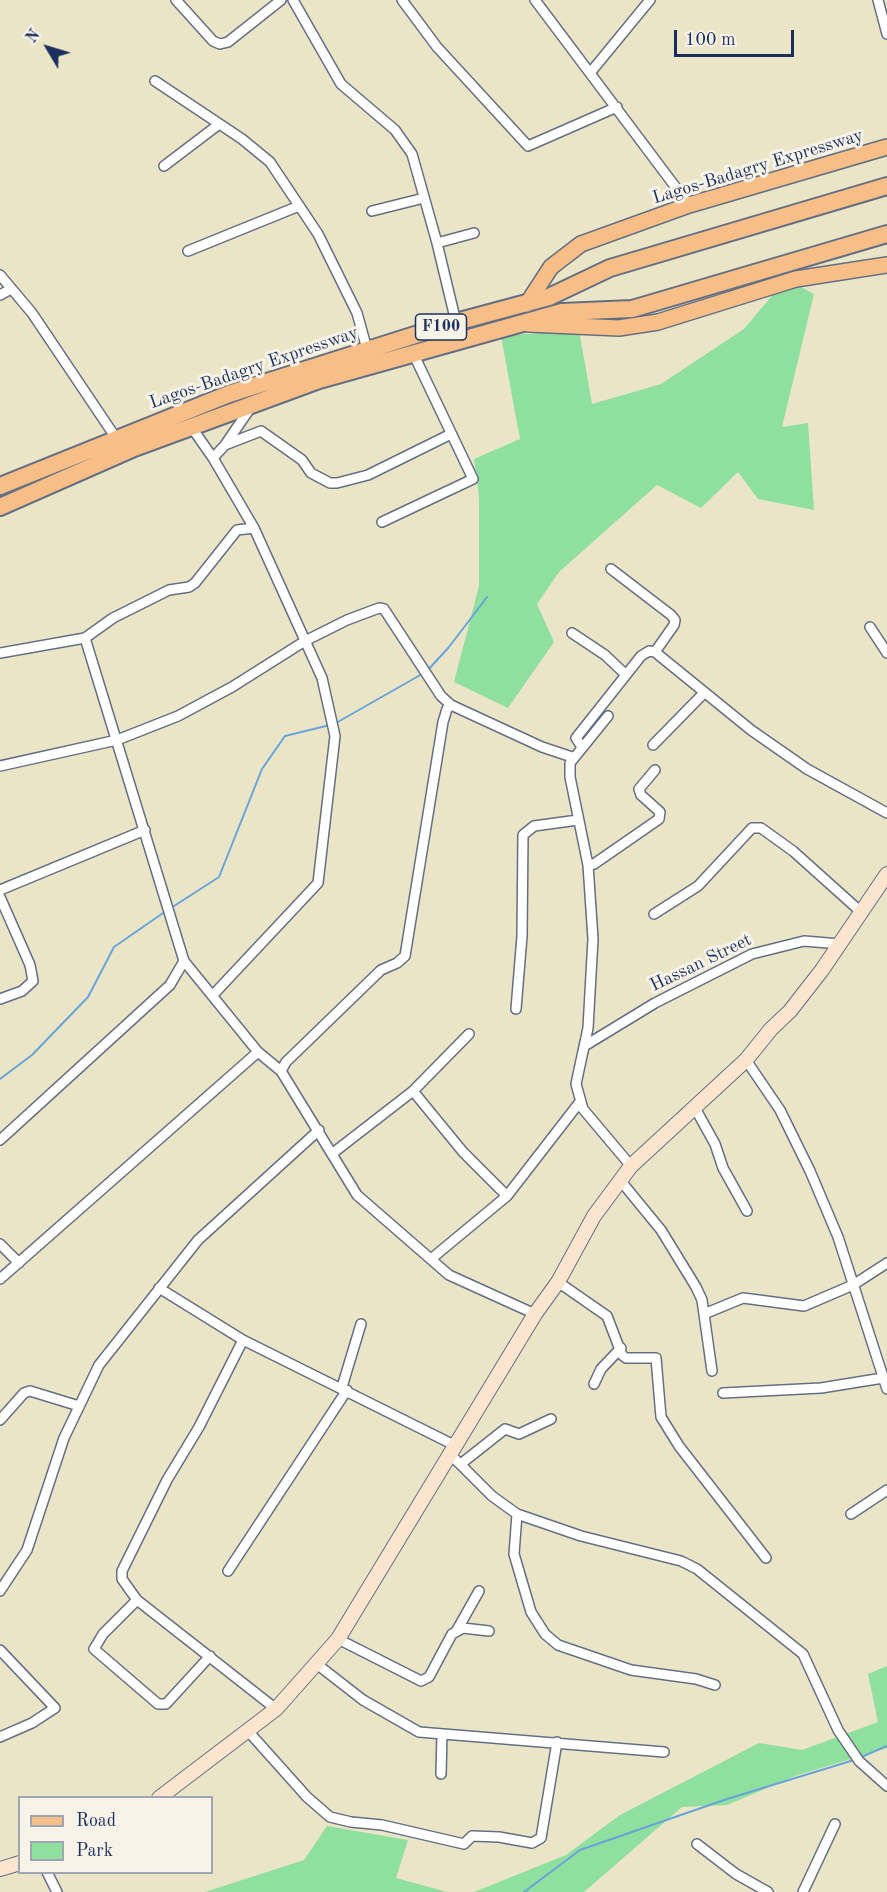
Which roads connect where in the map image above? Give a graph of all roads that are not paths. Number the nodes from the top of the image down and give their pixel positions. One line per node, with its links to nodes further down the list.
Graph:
1 (176, 0): 2 (street)
2 (281, 0)
3 (293, 0): 16 (street)
4 (402, 0): 11 (street)
5 (535, 0): 9 (street)
6 (650, 0): 9 (street)
7 (878, 0): 8 (street)
8 (887, 34)
9 (590, 73): 11 (street)
10 (155, 81): 12 (street)
11 (617, 107): 17 (street)
12 (218, 125): 14 (street); 18 (street)
13 (887, 147): 17 (main road, Lagos-Badagry Expressway)
14 (164, 166)
15 (887, 186): 28 (highway, Lagos-Badagry Expressway / F100)
16 (424, 198): 19 (street); 22 (street)
17 (689, 205): 28 (main road, Lagos-Badagry Expressway)
18 (299, 206): 23 (street); 31 (street)
19 (372, 211)
20 (474, 233): 22 (street)
21 (887, 234): 30 (highway, Lagos-Badagry Expressway / F100)
22 (437, 243): 29 (street)
23 (188, 251)
24 (887, 265): 30 (main road, Lagos-Badagry Expressway)
25 (0, 275): 26 (street)
26 (11, 289): 27 (street); 36 (street)
27 (0, 295)
28 (527, 304): 29 (highway, Lagos-Badagry Expressway / F100)
29 (456, 322): 31 (highway, Lagos-Badagry Expressway / F100)
30 (516, 323): 32 (highway, Lagos-Badagry Expressway / F100)
31 (367, 349): 36 (highway, Lagos-Badagry Expressway / F100)
32 (413, 353): 33 (highway, Lagos-Badagry Expressway / F100); 35 (street)
33 (254, 403): 34 (highway, Lagos-Badagry Expressway / F100); 37 (street)
34 (192, 428): 38 (street); 40 (highway, Lagos-Badagry Expressway / F100)
35 (451, 434): 37 (street); 41 (street)
36 (116, 438): 39 (highway, Lagos-Badagry Expressway / F100)
37 (225, 446): 38 (street)
38 (213, 458): 42 (street)
39 (0, 486)
40 (0, 507)
41 (382, 522)
42 (254, 528): 46 (street); 47 (street)
43 (611, 569): 48 (street)
44 (870, 627): 50 (street)
45 (572, 633): 51 (street)
46 (85, 638): 49 (street); 55 (street)
47 (305, 641): 53 (street); 55 (street); 72 (street)
48 (655, 652): 51 (street); 52 (street)
49 (1, 653)
50 (887, 653)
51 (625, 674): 57 (street)
52 (704, 693): 56 (street); 61 (street)
53 (451, 705): 58 (street); 79 (street)
54 (608, 716): 57 (street)
55 (117, 740): 59 (street); 63 (street)
56 (653, 745)
57 (582, 747): 58 (street)
58 (572, 757): 62 (street)
59 (0, 766)
60 (655, 770): 64 (street)
61 (887, 813)
62 (578, 820): 64 (street); 74 (street)
63 (145, 830): 66 (street); 71 (street)
64 (588, 865): 76 (street)
65 (887, 874): 68 (street)
66 (0, 890)
67 (0, 897): 73 (street)
68 (861, 912): 69 (street); 70 (street)
69 (654, 914)
70 (840, 944): 76 (street, Hassan Street); 78 (street)
71 (184, 961): 72 (street); 84 (street)
72 (213, 995): 77 (street)
73 (0, 999)
74 (516, 1009)
75 (469, 1034): 80 (street)
76 (586, 1045): 81 (street)
77 (258, 1052): 79 (street); 92 (street)
78 (746, 1060): 82 (street); 96 (street)
79 (281, 1071): 83 (street)
80 (413, 1091): 85 (street); 88 (street)
81 (579, 1103): 86 (street); 88 (street)
82 (695, 1108): 86 (street); 89 (street)
83 (319, 1130): 85 (street); 97 (street)
84 (0, 1140)
85 (333, 1153): 91 (street)
86 (631, 1166): 87 (street)
87 (620, 1180): 95 (street); 99 (street)
88 (507, 1196): 91 (street)
89 (747, 1211)
90 (0, 1244): 92 (street)
91 (431, 1258): 98 (street)
92 (19, 1263): 94 (street)
93 (887, 1263): 96 (street)
94 (0, 1279)
95 (558, 1282): 98 (street); 102 (street)
96 (853, 1285): 99 (street); 104 (street)
97 (159, 1287): 101 (street); 109 (street)
98 (535, 1314): 112 (street)
99 (704, 1314): 103 (street)
100 (361, 1324): 106 (street)
101 (243, 1340): 106 (street); 120 (street)
102 (621, 1348): 105 (street); 116 (street)
103 (712, 1371)
104 (883, 1378): 107 (street); 108 (street)
105 (594, 1384)
106 (345, 1388): 112 (street); 117 (street)
107 (887, 1389)
108 (723, 1393)
109 (79, 1406): 111 (street); 118 (street)
110 (551, 1419): 112 (street)
111 (0, 1420)
112 (456, 1455): 114 (street); 123 (street)
113 (887, 1490): 115 (street)
114 (517, 1514): 127 (street); 135 (street)
115 (851, 1514)
116 (766, 1558)
117 (228, 1571)
118 (0, 1591)
119 (479, 1591): 121 (street)
120 (137, 1600): 125 (street); 125 (street)
121 (457, 1630): 122 (street); 123 (street)
122 (489, 1631)
123 (338, 1639): 126 (street)
124 (0, 1650): 131 (street)
125 (210, 1656): 128 (street)
126 (318, 1665): 128 (street); 130 (street)
127 (715, 1685)
128 (276, 1708): 129 (street)
129 (248, 1731): 132 (street); 136 (street)
130 (442, 1734): 132 (street); 134 (street)
131 (0, 1737)
132 (557, 1742): 133 (street)
133 (664, 1752)
134 (441, 1774)
135 (887, 1786)
136 (160, 1796)
137 (835, 1824): 144 (street)
138 (697, 1844): 143 (street)
139 (18, 1864): 140 (street)
140 (0, 1869)
141 (48, 1874): 142 (street)
142 (57, 1892)
143 (768, 1892)
144 (803, 1892)

